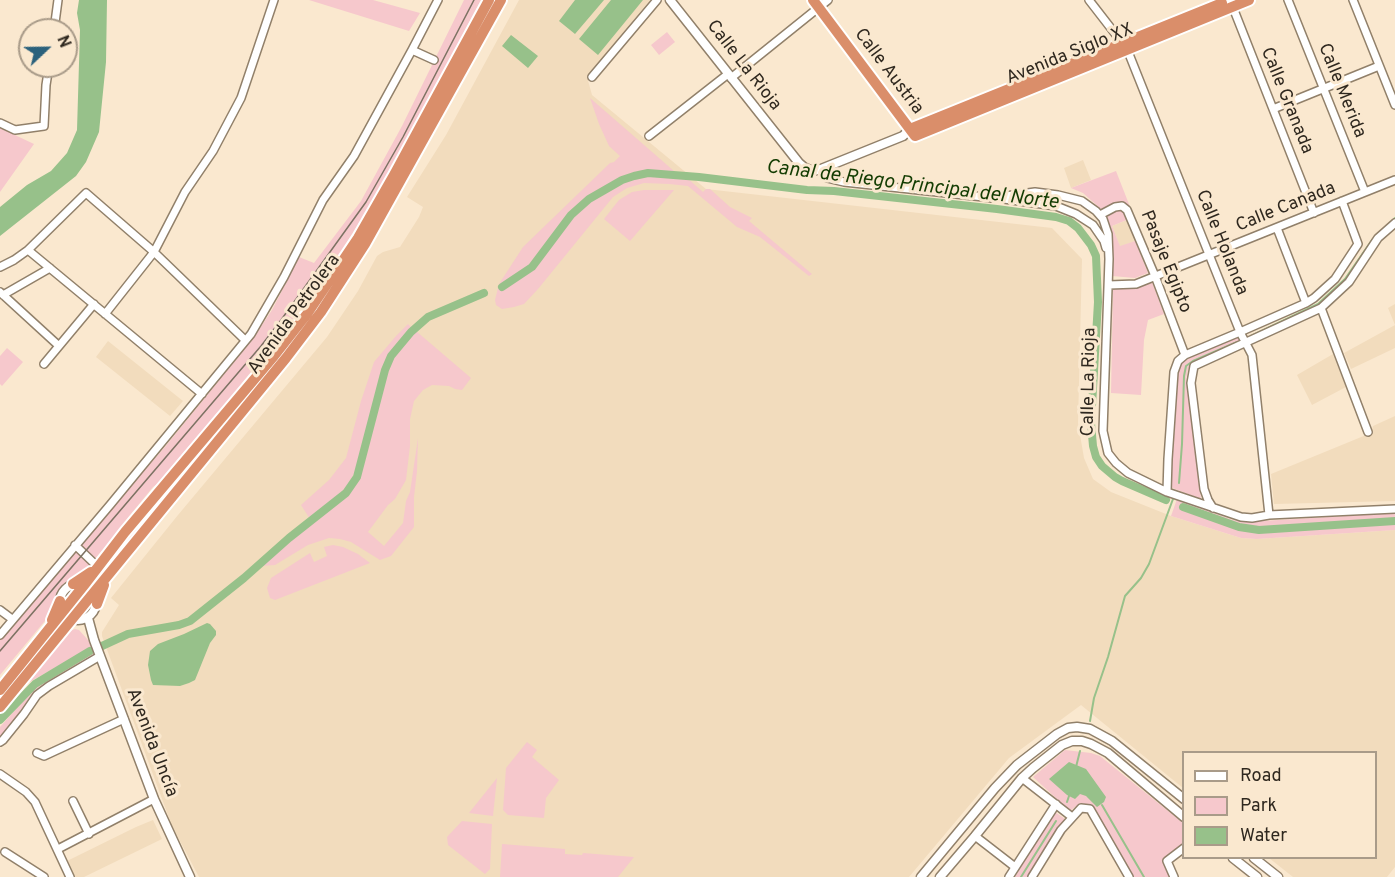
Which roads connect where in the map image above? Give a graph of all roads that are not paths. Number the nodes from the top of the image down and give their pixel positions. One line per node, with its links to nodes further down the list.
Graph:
1 (58, 0): 15 (street)
2 (274, 0): 39 (street)
3 (438, 0): 17 (street)
4 (489, 0): 64 (highway, Avenida Petrolera)
5 (501, 0): 65 (highway, Avenida Petrolera)
6 (657, 0): 21 (street)
7 (670, 0): 20 (street, Calle La Rioja)
8 (828, 0): 14 (street)
9 (1089, 0): 16 (street, Calle Holanda)
10 (1249, 0): 13 (highway, Avenida Siglo XX)
11 (1288, 0): 23 (street, Calle Merida)
12 (1353, 0): 19 (street)
13 (1231, 2): 16 (highway, Avenida Siglo XX); 25 (street, Calle Granada)
14 (815, 4): 20 (street); 27 (highway, Calle Austria)
15 (56, 18)
16 (1124, 46): 27 (highway, Avenida Siglo XX); 40 (street, Calle Holanda)
17 (412, 51): 18 (street); 52 (street)
18 (434, 60)
19 (1379, 66): 23 (street); 24 (street)
20 (730, 76): 28 (street); 29 (street, Calle La Rioja)
21 (592, 77)
22 (47, 78): 26 (street)
23 (1324, 89): 25 (street); 31 (street, Calle Merida)
24 (1395, 105)
25 (1273, 109): 34 (street, Calle Granada)
26 (0, 123)
27 (909, 134): 29 (street, Avenida Siglo XX)
28 (649, 136)
29 (821, 169): 32 (street, Calle La Rioja)
30 (1395, 180): 31 (street, Calle Canada)
31 (1365, 192): 33 (street, Calle Canada)
32 (991, 198): 35 (street, Calle La Rioja); 41 (street, Calle La Rioja)
33 (1342, 201): 34 (street, Calle Canada); 47 (street)
34 (1314, 213): 37 (street, Calle Canada)
35 (1100, 215): 41 (street, Calle La Rioja); 44 (street, Pasaje Egipto)
36 (1395, 223): 49 (street)
37 (1277, 228): 40 (street, Calle Canada); 47 (street)
38 (28, 250): 39 (street); 42 (street); 43 (street)
39 (154, 252): 50 (street); 52 (street)
40 (1210, 255): 44 (street, Calle Canada); 51 (street, Calle Holanda)
41 (1109, 259): 45 (street, Calle La Rioja)
42 (0, 267)
43 (50, 267): 46 (street); 48 (street)
44 (1155, 276): 45 (street, Calle Canada); 55 (street, Pasaje Egipto)
45 (1109, 285): 59 (street, Calle La Rioja)
46 (2, 294): 54 (street)
47 (1306, 303): 51 (street)
48 (94, 304): 50 (street); 54 (street)
49 (1321, 308): 53 (street); 58 (street)
50 (105, 314): 57 (street)
51 (1240, 332): 53 (street, Calle Holanda); 55 (street)
52 (246, 340): 57 (street)
53 (1245, 342): 60 (street); 62 (street, Calle Holanda)
54 (59, 346): 56 (street)
55 (1185, 355): 59 (street)
56 (44, 364)
57 (202, 394): 63 (street)
58 (1368, 432)
59 (1167, 492): 60 (street, Calle La Rioja)
60 (1213, 508): 62 (street, Calle La Rioja)
61 (1395, 509): 62 (street, Calle La Rioja)
62 (1269, 515)
63 (75, 545): 64 (street); 71 (street)
64 (98, 567): 66 (highway); 67 (highway, Avenida Petrolera)
65 (107, 576): 67 (highway, Avenida Petrolera); 68 (highway)
66 (73, 584): 67 (street); 70 (street)
67 (90, 588): 68 (street); 70 (highway, Avenida Petrolera)
68 (97, 604): 70 (street)
69 (0, 610): 71 (street)
70 (73, 614): 72 (highway, Avenida Petrolera); 72 (highway); 74 (street, Avenida Uncía)
71 (12, 619): 73 (street)
72 (53, 633): 75 (highway); 76 (highway)
73 (0, 635)
74 (100, 656): 77 (street, Avenida Uncía); 78 (street)
75 (0, 690)
76 (0, 707)
77 (124, 719): 80 (street); 85 (street, Avenida Uncía)
78 (0, 742)
79 (1125, 751): 81 (street); 84 (street); 102 (street)
80 (37, 753)
81 (1117, 761): 83 (street); 88 (street)
82 (0, 774): 92 (street)
83 (1022, 778): 87 (street); 91 (street)
84 (1182, 797)
85 (153, 799): 90 (street); 101 (street, Avenida Uncía)
86 (73, 801): 90 (street)
87 (1056, 804): 89 (street); 97 (street)
88 (1182, 815)
89 (1072, 817): 98 (street); 105 (street)
90 (89, 834): 92 (street)
91 (975, 836): 97 (street); 103 (street)
92 (58, 849): 100 (street)
93 (1182, 850): 106 (street)
94 (5, 852): 99 (street)
95 (1234, 859): 107 (street)
96 (1255, 859): 108 (street)
97 (1015, 867): 104 (street)
98 (1127, 876)
99 (44, 877)
100 (70, 877)
101 (190, 877)
102 (921, 877)
103 (940, 877)
104 (1009, 877)
105 (1032, 877)
106 (1174, 877)
107 (1257, 877)
108 (1278, 877)

